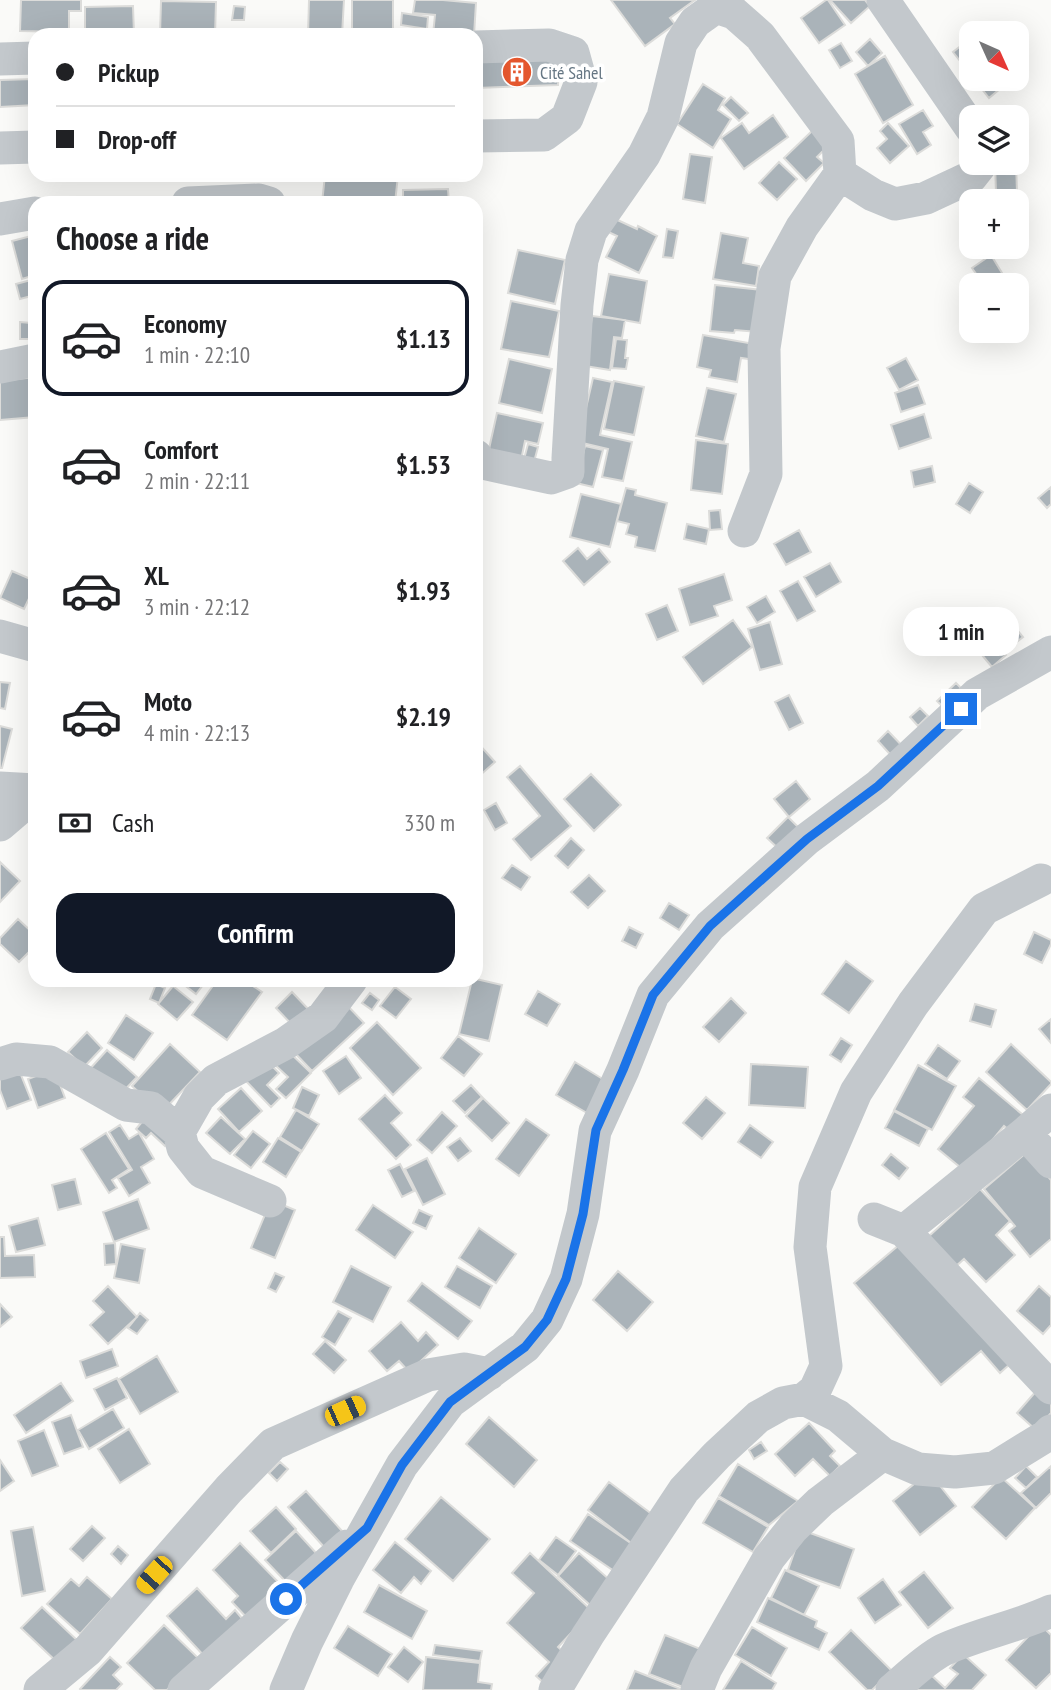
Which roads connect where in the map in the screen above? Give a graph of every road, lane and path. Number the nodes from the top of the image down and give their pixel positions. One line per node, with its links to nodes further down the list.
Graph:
1 (883, 0): 5 (street)
2 (483, 47): 6 (street)
3 (28, 58): 4 (street)
4 (0, 59)
5 (959, 111)
6 (483, 136)
7 (28, 147): 8 (street)
8 (0, 148)
9 (840, 174): 10 (street); 15 (street); 16 (street)
10 (973, 175)
11 (28, 214): 12 (street)
12 (0, 219)
13 (28, 362): 14 (street)
14 (0, 368)
15 (483, 463)
16 (744, 531)
17 (0, 636): 18 (street)
18 (28, 644)
19 (1051, 652): 32 (street)
20 (0, 788): 21 (street)
21 (28, 790)
22 (28, 801): 23 (street)
23 (0, 825)
24 (1041, 880): 34 (street)
25 (346, 987): 28 (street)
26 (0, 1064): 28 (street)
27 (1051, 1110): 29 (street)
28 (179, 1132): 31 (street)
29 (1025, 1133): 30 (street); 33 (street)
30 (1051, 1162)
31 (270, 1201)
32 (489, 1374): 37 (street); 40 (street)
33 (1051, 1388)
34 (804, 1399): 36 (street); 42 (street)
35 (1051, 1431): 36 (street)
36 (883, 1454): 43 (street)
37 (367, 1528): 39 (street); 41 (street)
38 (1051, 1611): 44 (street)
39 (290, 1689)
40 (40, 1690)
41 (184, 1690)
42 (555, 1690)
43 (697, 1690)
44 (892, 1690)

